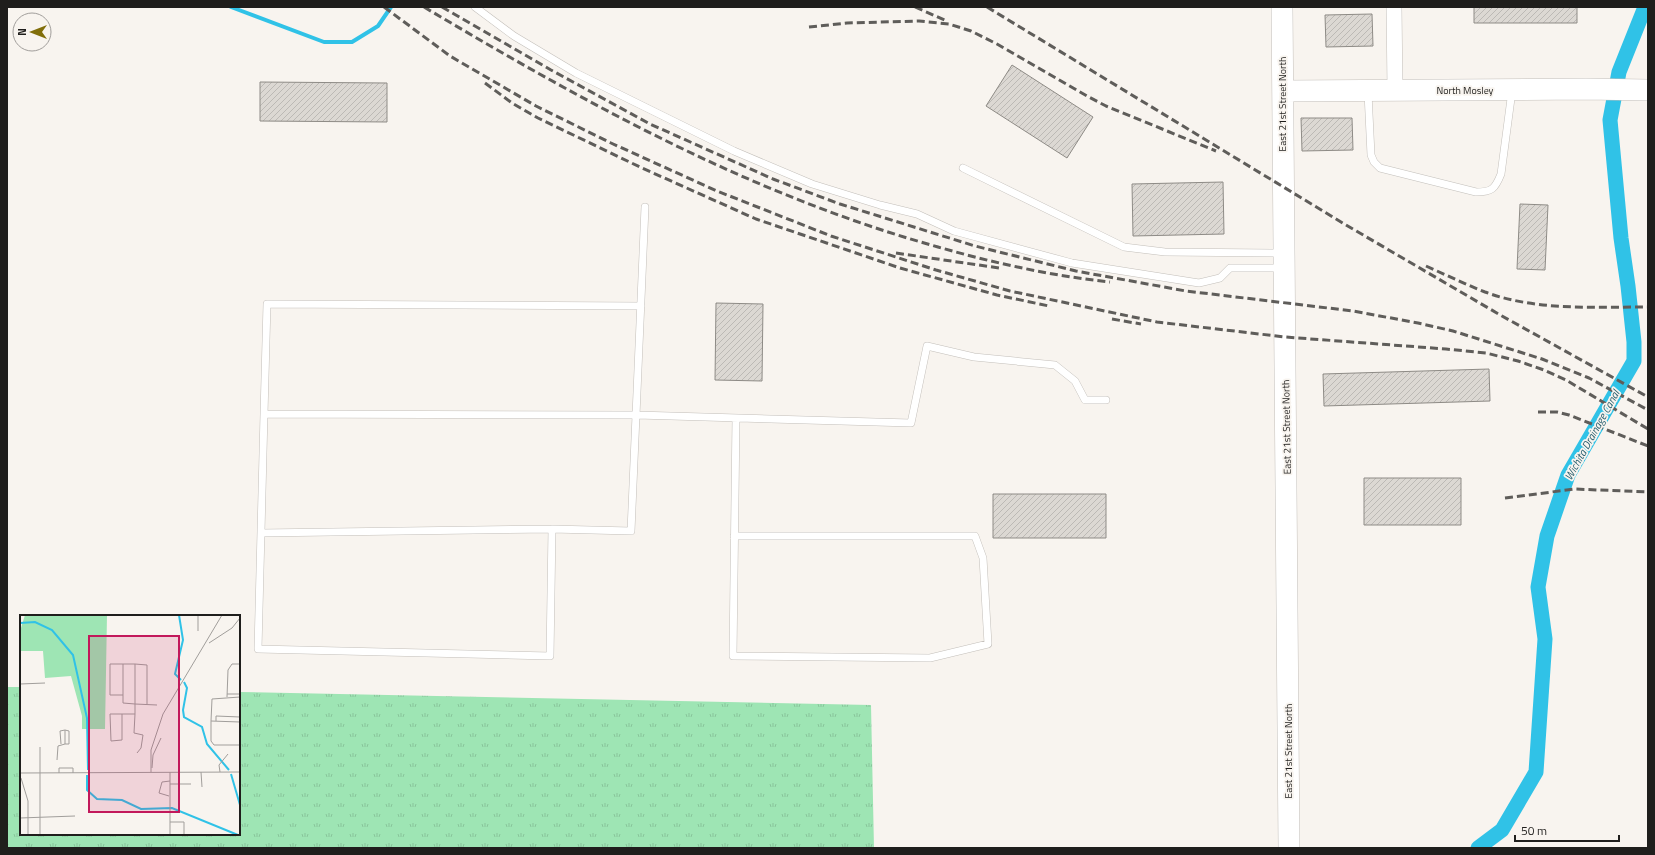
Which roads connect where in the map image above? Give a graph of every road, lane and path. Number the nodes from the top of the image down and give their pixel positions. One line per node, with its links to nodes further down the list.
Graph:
1 (475, 7): 11 (lane)
2 (1282, 7): 7 (main road, East 21st Street North)
3 (1394, 7): 4 (street)
4 (1395, 90): 5 (main road, North Mosley); 8 (main road, North Mosley)
5 (1512, 90): 6 (main road, North Mosley); 8 (lane)
6 (1644, 90)
7 (1283, 91): 8 (main road, North Mosley); 11 (main road, East 21st Street North)
8 (1368, 91)
9 (963, 168): 11 (lane)
10 (645, 207): 12 (lane)
11 (1284, 261): 20 (main road, East 21st Street North)
12 (641, 306): 14 (lane); 15 (lane)
13 (1106, 400): 16 (lane)
14 (264, 414): 15 (lane); 18 (lane)
15 (637, 415): 16 (lane); 17 (lane)
16 (736, 418): 19 (lane)
17 (552, 529): 18 (lane); 18 (lane)
18 (261, 533)
19 (734, 536): 19 (lane)
20 (1289, 848)

